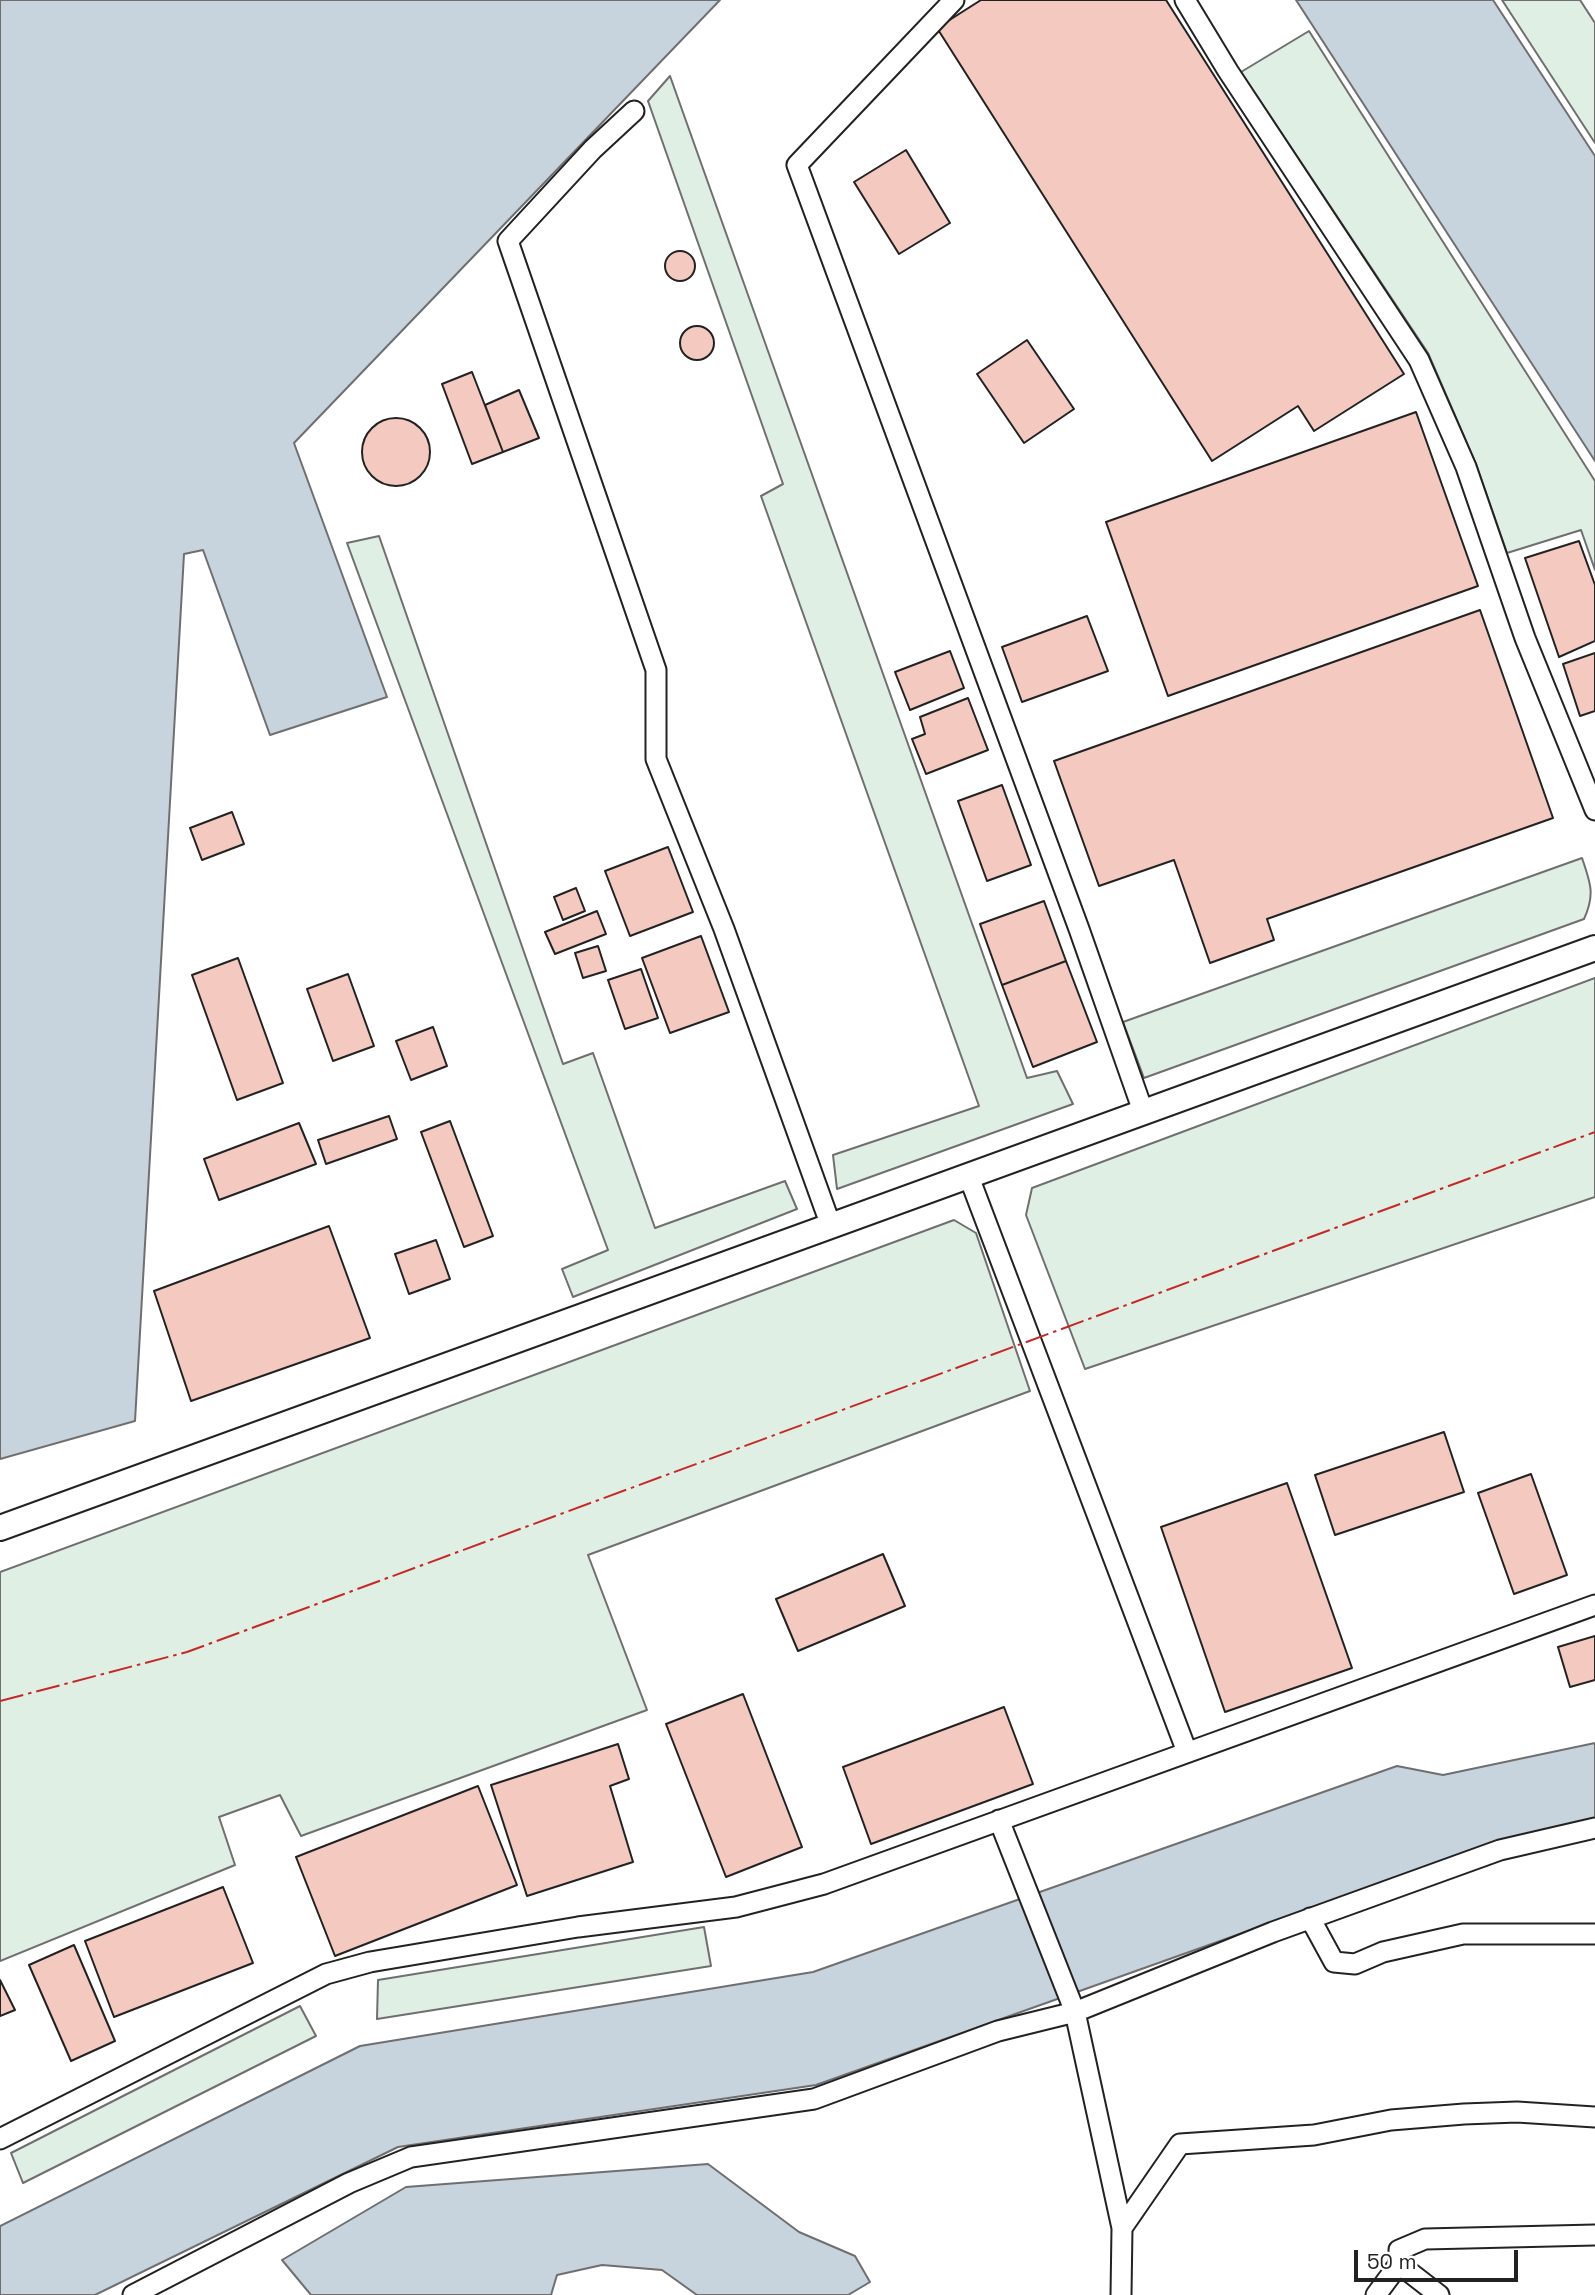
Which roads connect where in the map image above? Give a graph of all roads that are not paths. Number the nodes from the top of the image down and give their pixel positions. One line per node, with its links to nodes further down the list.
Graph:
1 (954, 0): 6 (street)
2 (1185, 0): 4 (street)
3 (634, 111): 8 (street)
4 (1595, 810)
5 (1595, 948): 6 (street)
6 (1144, 1114): 7 (street)
7 (970, 1177): 8 (street); 11 (street)
8 (831, 1226): 9 (street)
9 (0, 1528)
10 (1595, 1605): 11 (street)
11 (1187, 1752): 12 (street)
12 (999, 1820): 16 (street); 18 (street)
13 (1595, 1828): 14 (street)
14 (1310, 1919): 15 (street); 16 (street)
15 (1595, 1934)
16 (1075, 2012): 19 (street); 22 (street)
17 (1595, 2117): 19 (street)
18 (0, 2139)
19 (1122, 2228): 23 (street)
20 (1595, 2235): 21 (street)
21 (1399, 2264): 24 (street); 25 (street)
22 (133, 2295)
23 (1121, 2295)
24 (1376, 2295)
25 (1439, 2295)

